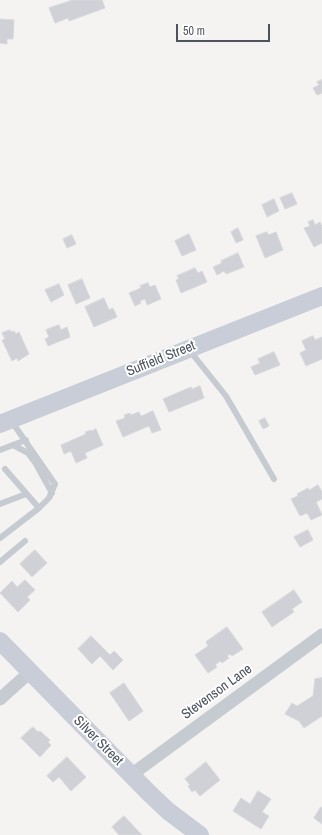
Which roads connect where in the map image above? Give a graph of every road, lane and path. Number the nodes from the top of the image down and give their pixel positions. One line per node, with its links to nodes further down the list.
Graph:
1 (322, 296): 2 (main road, Suffield Street)
2 (188, 348): 3 (main road, Suffield Street); 8 (lane)
3 (5, 422): 4 (lane)
4 (26, 440): 5 (lane); 9 (lane)
5 (13, 445): 6 (lane); 9 (lane)
6 (0, 450)
7 (4, 469): 10 (lane)
8 (274, 479)
9 (52, 493): 12 (lane)
10 (26, 494): 11 (lane); 12 (lane)
11 (0, 504)
12 (39, 508): 13 (lane)
13 (0, 538)
14 (25, 541): 15 (lane)
15 (0, 562)
16 (322, 635): 20 (street, Stevenson Lane)
17 (0, 641): 18 (main road, Silver Street)
18 (30, 672): 19 (street); 20 (main road, Silver Street)
19 (0, 699)
20 (131, 774): 21 (main road, Silver Street)
21 (200, 835)

